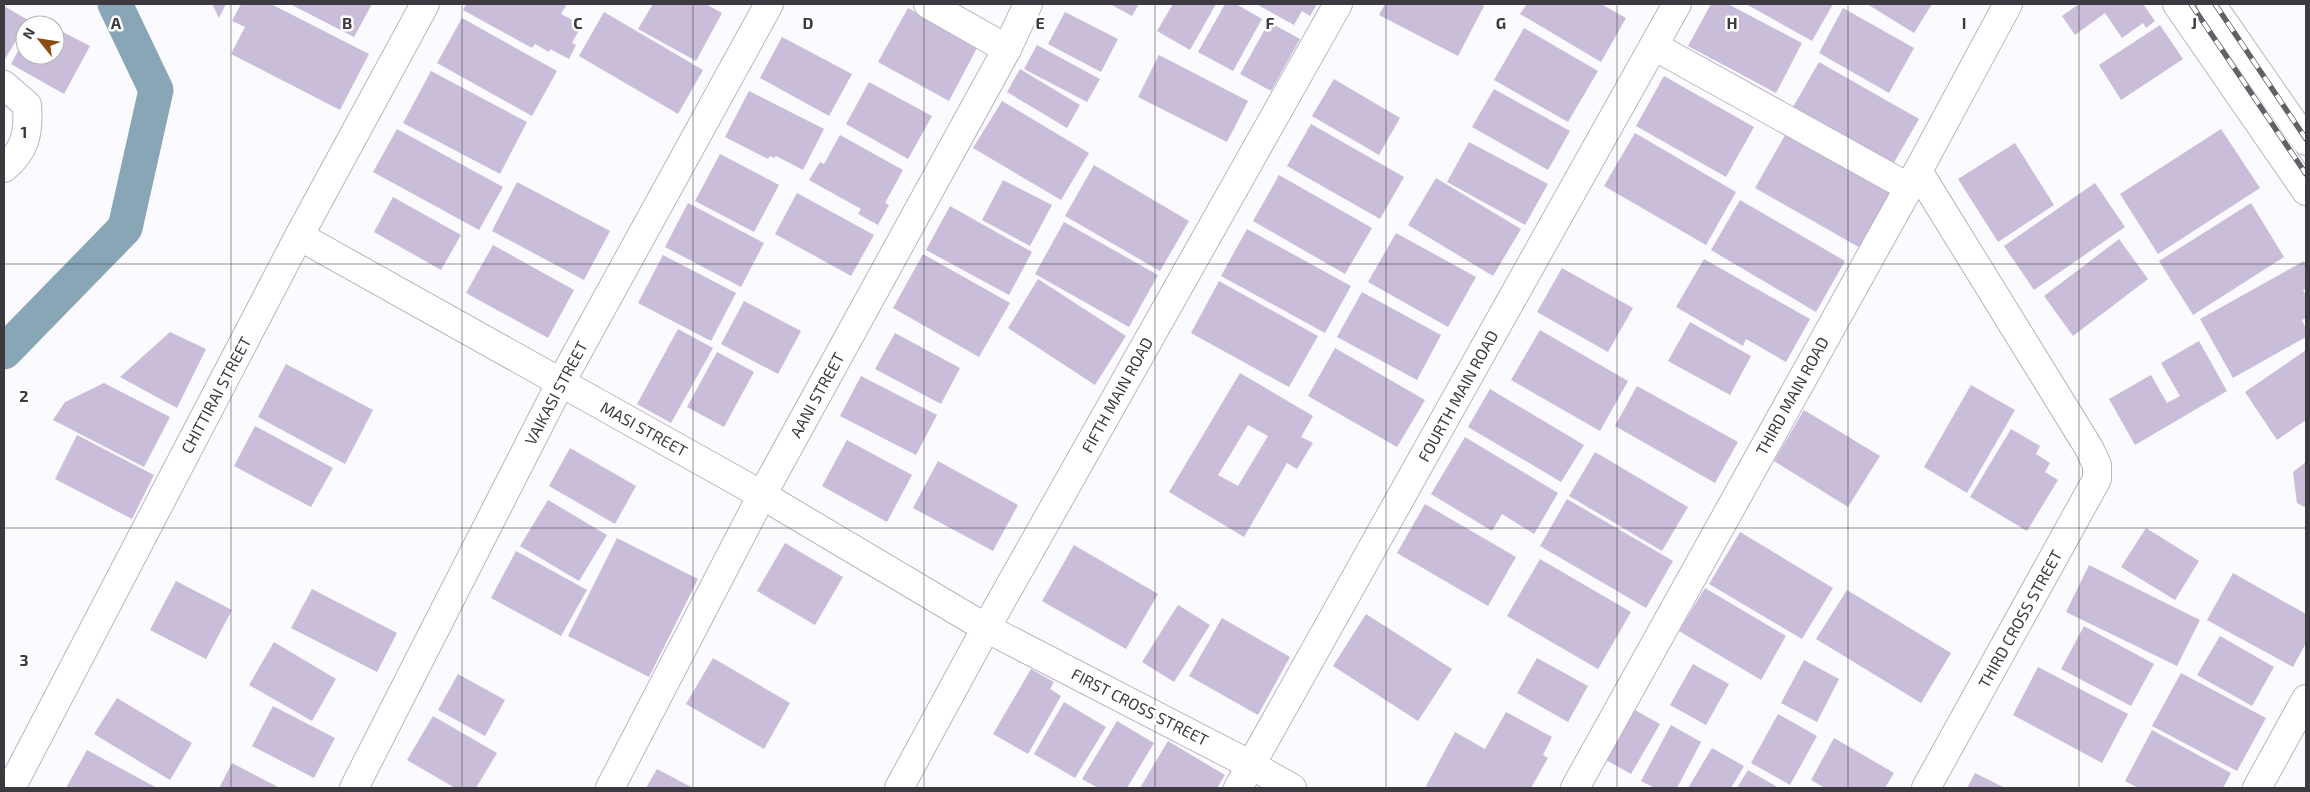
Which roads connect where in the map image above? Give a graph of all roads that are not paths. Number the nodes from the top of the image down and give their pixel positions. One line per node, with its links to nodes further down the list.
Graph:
1 (425, 4): 17 (street, CHITTIRAI STREET)
2 (769, 4): 18 (street, VAIKASI STREET)
3 (928, 4): 11 (street)
4 (1028, 4): 11 (street, AANI STREET)
5 (1338, 4): 20 (street, FIFTH MAIN ROAD)
6 (1676, 4): 10 (street, FOURTH MAIN ROAD)
7 (2008, 4): 15 (street, THIRD MAIN ROAD)
8 (2177, 4): 16 (street)
9 (2211, 4): 13 (street)
10 (1654, 46): 15 (street); 22 (street, FOURTH MAIN ROAD)
11 (1007, 49): 19 (street, AANI STREET)
12 (4, 85): 14 (street)
13 (2306, 141)
14 (4, 168)
15 (1913, 179): 29 (street, THIRD MAIN ROAD); 30 (street, THIRD CROSS STREET)
16 (2306, 191)
17 (299, 236): 18 (street, MASI STREET); 23 (street, CHITTIRAI STREET)
18 (561, 382): 19 (street, MASI STREET); 24 (street, VAIKASI STREET)
19 (762, 495): 20 (street, MASI STREET); 25 (street, AANI STREET)
20 (986, 628): 22 (street, FIRST CROSS STREET); 26 (street, FIFTH MAIN ROAD)
21 (2306, 699): 31 (street)
22 (1251, 765): 27 (street, FOURTH MAIN ROAD); 28 (street, FIRST CROSS STREET)
23 (11, 788)
24 (354, 788)
25 (610, 788)
26 (899, 788)
27 (1238, 788)
28 (1292, 788)
29 (1575, 788)
30 (1926, 788)
31 (2257, 788)

